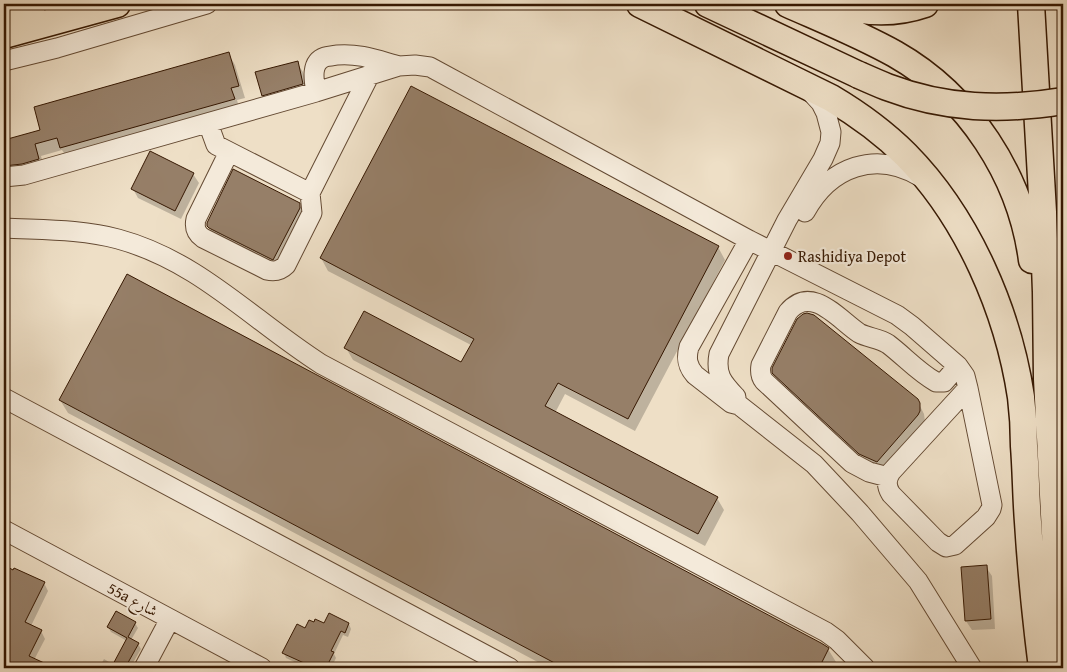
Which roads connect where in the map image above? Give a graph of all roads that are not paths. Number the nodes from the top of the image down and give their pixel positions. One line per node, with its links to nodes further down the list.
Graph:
1 (33, 4): 10 (highway)
2 (117, 4): 11 (highway)
3 (207, 4): 12 (street)
4 (640, 4): 15 (highway)
5 (708, 4): 17 (highway, bridge)
6 (788, 4): 34 (highway)
7 (835, 4): 8 (highway)
8 (925, 4)
9 (1031, 4): 34 (highway)
10 (4, 12)
11 (4, 35)
12 (4, 61)
13 (399, 66): 14 (street); 16 (street); 25 (street)
14 (370, 74): 16 (street); 22 (street)
15 (798, 82): 21 (highway); 23 (street)
16 (316, 92): 18 (street)
17 (1063, 101)
18 (208, 123): 19 (street); 20 (street)
19 (229, 152): 22 (street); 22 (street)
20 (4, 177)
21 (932, 186): 23 (street); 46 (highway)
22 (310, 193)
23 (805, 199): 26 (street)
24 (4, 228): 44 (street)
25 (749, 240): 26 (street); 31 (street)
26 (777, 254): 27 (street); 32 (street)
27 (834, 284): 28 (street); 29 (street)
28 (825, 307): 30 (street); 38 (street)
29 (904, 320): 30 (street); 33 (street)
30 (887, 343): 33 (street)
31 (687, 360): 32 (street); 37 (street)
32 (718, 360): 37 (street)
33 (958, 366): 35 (street)
34 (1048, 379): 47 (highway)
35 (968, 388): 38 (street); 38 (street)
36 (4, 398): 43 (street)
37 (739, 405): 45 (street)
38 (888, 477)
39 (4, 530): 40 (street, 55a شارع)
40 (170, 619): 41 (street); 42 (street, 55a شارع)
41 (144, 668)
42 (262, 668)
43 (510, 668)
44 (865, 668)
45 (972, 668)
46 (1042, 668)
47 (1062, 668)

